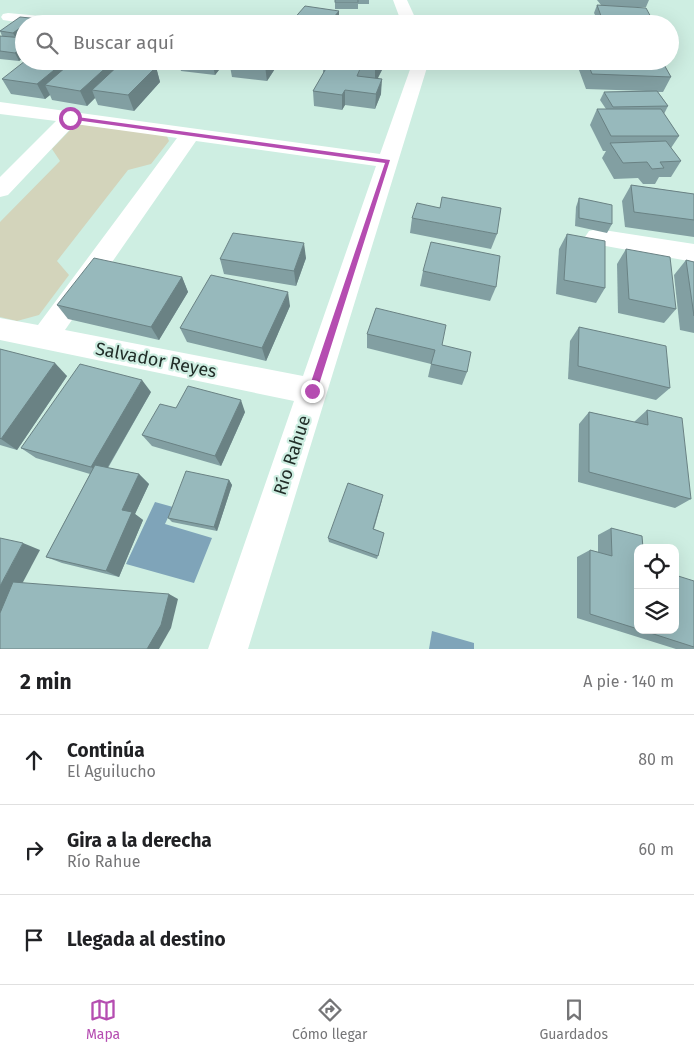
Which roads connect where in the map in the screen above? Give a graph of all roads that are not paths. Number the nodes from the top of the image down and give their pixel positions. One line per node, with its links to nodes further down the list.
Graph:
1 (400, 0): 3 (street)
2 (24, 6): 4 (street)
3 (406, 15)
4 (4, 19)
5 (418, 70): 9 (street, Río Rahue)
6 (0, 108): 7 (street)
7 (70, 118): 8 (street); 10 (street)
8 (191, 134): 9 (street); 14 (street)
9 (388, 161): 15 (street, Río Rahue)
10 (0, 190)
11 (596, 237): 12 (street)
12 (694, 253)
13 (0, 329): 14 (street, Salvador Reyes)
14 (45, 337): 15 (street, Salvador Reyes)
15 (312, 391): 16 (street, Río Rahue)
16 (228, 649)

